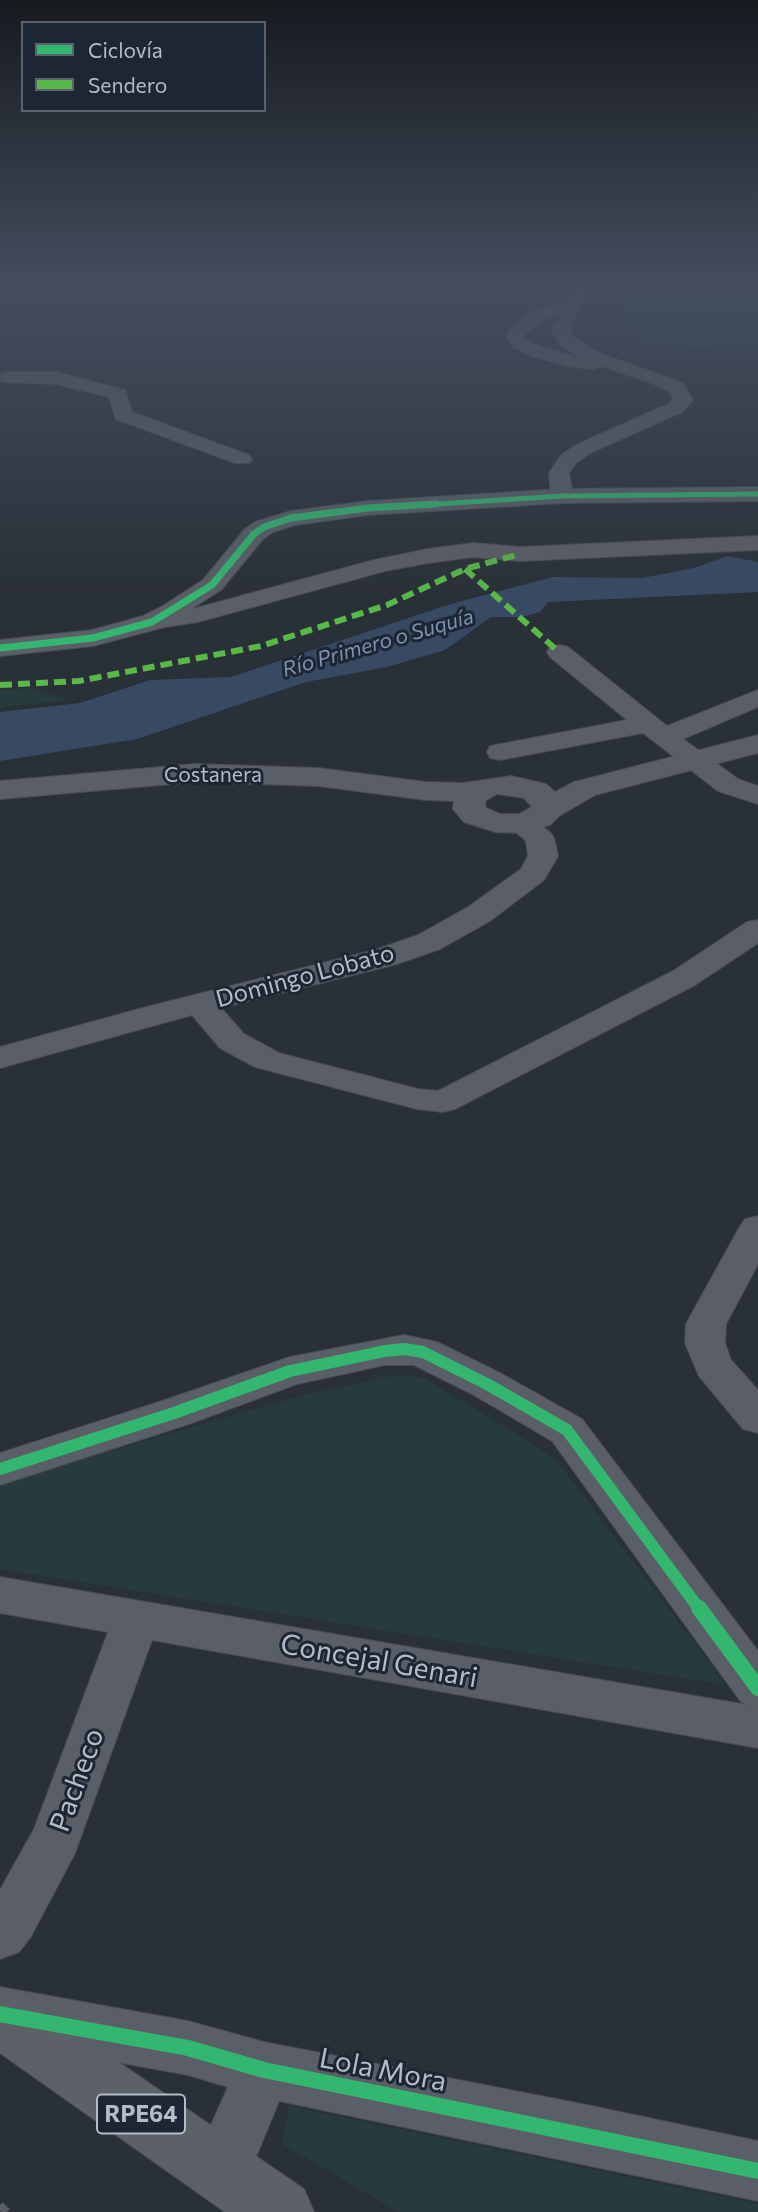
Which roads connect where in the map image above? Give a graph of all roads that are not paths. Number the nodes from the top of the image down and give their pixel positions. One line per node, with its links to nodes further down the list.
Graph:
1 (115, 393): 3 (street)
2 (679, 393): 5 (street)
3 (242, 459)
4 (758, 494): 5 (street)
5 (562, 496): 7 (street)
6 (758, 542): 7 (street)
7 (152, 622): 8 (street)
8 (0, 648)
9 (559, 652): 11 (street)
10 (758, 698): 11 (street)
11 (657, 730): 13 (street); 14 (street)
12 (758, 744): 14 (street, Costanera)
13 (500, 752)
14 (695, 762): 16 (street, Costanera); 18 (street)
15 (524, 787): 16 (street, Costanera); 19 (street, Costanera); 20 (street)
16 (585, 788): 20 (street, Costanera)
17 (0, 790): 19 (street, Costanera)
18 (758, 796)
19 (477, 799): 20 (street, Costanera)
20 (534, 816): 22 (street, Domingo Lobato)
21 (758, 929): 22 (street)
22 (200, 1004): 23 (street, Domingo Lobato)
23 (0, 1058)
24 (755, 1236): 25 (street)
25 (758, 1418)
26 (0, 1469): 29 (street)
27 (0, 1595): 28 (street, Concejal Genari)
28 (136, 1619): 30 (street, Concejal Genari); 31 (street, Pacheco)
29 (758, 1688)
30 (758, 1727)
31 (0, 1934)
32 (0, 2016): 33 (street, Lola Mora); 34 (main road, RPE64)
33 (264, 2070): 34 (street); 35 (street, Lola Mora)
34 (221, 2170): 36 (main road, RPE64)
35 (758, 2171)
36 (281, 2212)

